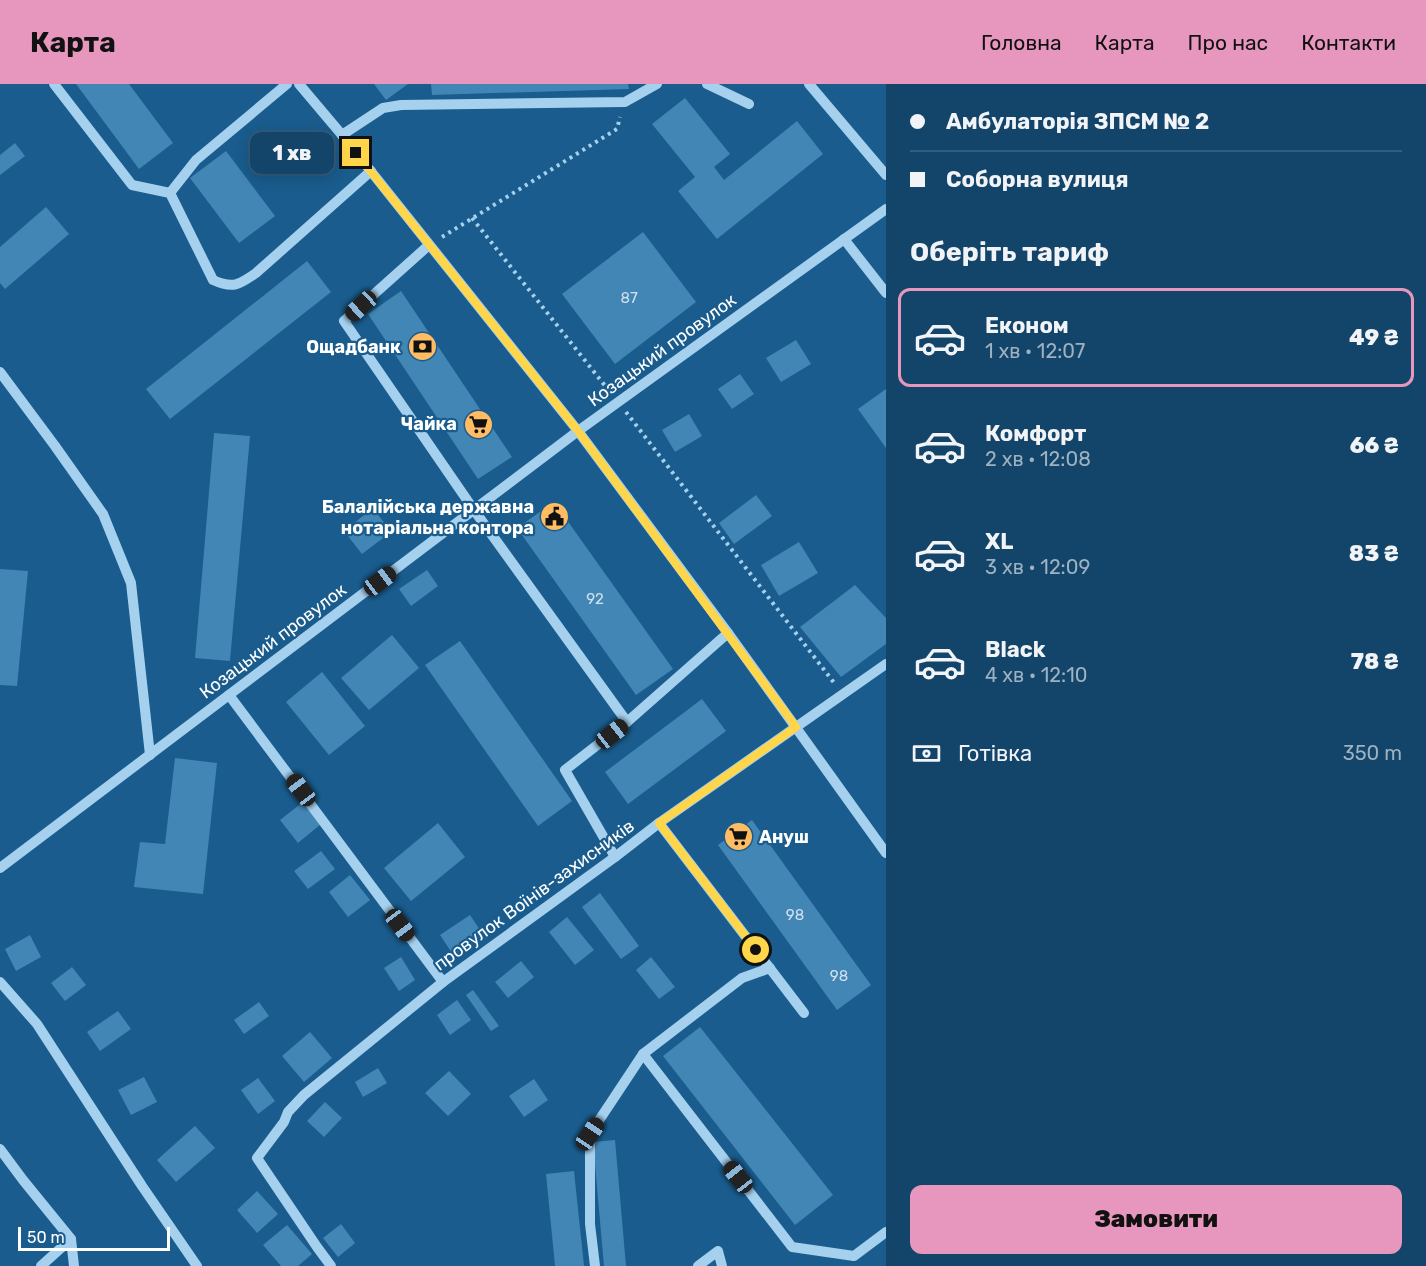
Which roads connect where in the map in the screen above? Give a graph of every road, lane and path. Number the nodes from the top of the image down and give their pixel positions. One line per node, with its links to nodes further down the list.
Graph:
1 (54, 84): 12 (street)
2 (287, 84): 12 (street)
3 (299, 84): 9 (street)
4 (657, 84): 7 (street)
5 (707, 84): 8 (street)
6 (809, 84): 11 (street)
7 (625, 102): 9 (street); 14 (path)
8 (749, 104)
9 (342, 135): 10 (street)
10 (370, 171): 12 (street); 16 (street)
11 (886, 175)
12 (170, 193)
13 (886, 209): 15 (street, Козацький провулок)
14 (472, 218): 16 (path); 19 (path)
15 (844, 239): 17 (street); 19 (street, Козацький провулок)
16 (429, 245): 20 (street); 21 (street)
17 (886, 293)
18 (0, 372): 28 (street)
19 (618, 402): 20 (street, Козацький провулок); 25 (path)
20 (578, 431): 21 (street, Козацький провулок); 22 (street)
21 (474, 510): 24 (street, Козацький провулок); 26 (street)
22 (728, 633): 26 (street); 27 (street)
23 (886, 664): 25 (street, провулок Воїнів-захисників)
24 (230, 694): 28 (street, Козацький провулок); 35 (street)
25 (843, 694): 27 (street, провулок Воїнів-захисників)
26 (627, 722): 31 (street)
27 (796, 727): 29 (street, провулок Воїнів-захисників); 30 (street)
28 (150, 755): 32 (street, Козацький провулок)
29 (659, 823): 31 (street, провулок Воїнів-захисників); 33 (street)
30 (886, 853)
31 (615, 857): 35 (street, провулок Воїнів-захисників)
32 (0, 868)
33 (770, 968): 36 (street); 37 (street)
34 (0, 982): 43 (street)
35 (443, 982): 44 (street, провулок Воїнів-захисників)
36 (804, 1013)
37 (643, 1054): 39 (street); 45 (street)
38 (0, 1149): 40 (street)
39 (886, 1232)
40 (71, 1239): 41 (street); 42 (street)
41 (41, 1266)
42 (74, 1266)
43 (197, 1266)
44 (331, 1266)
45 (595, 1266)
46 (698, 1266): 47 (street)
47 (722, 1266)

